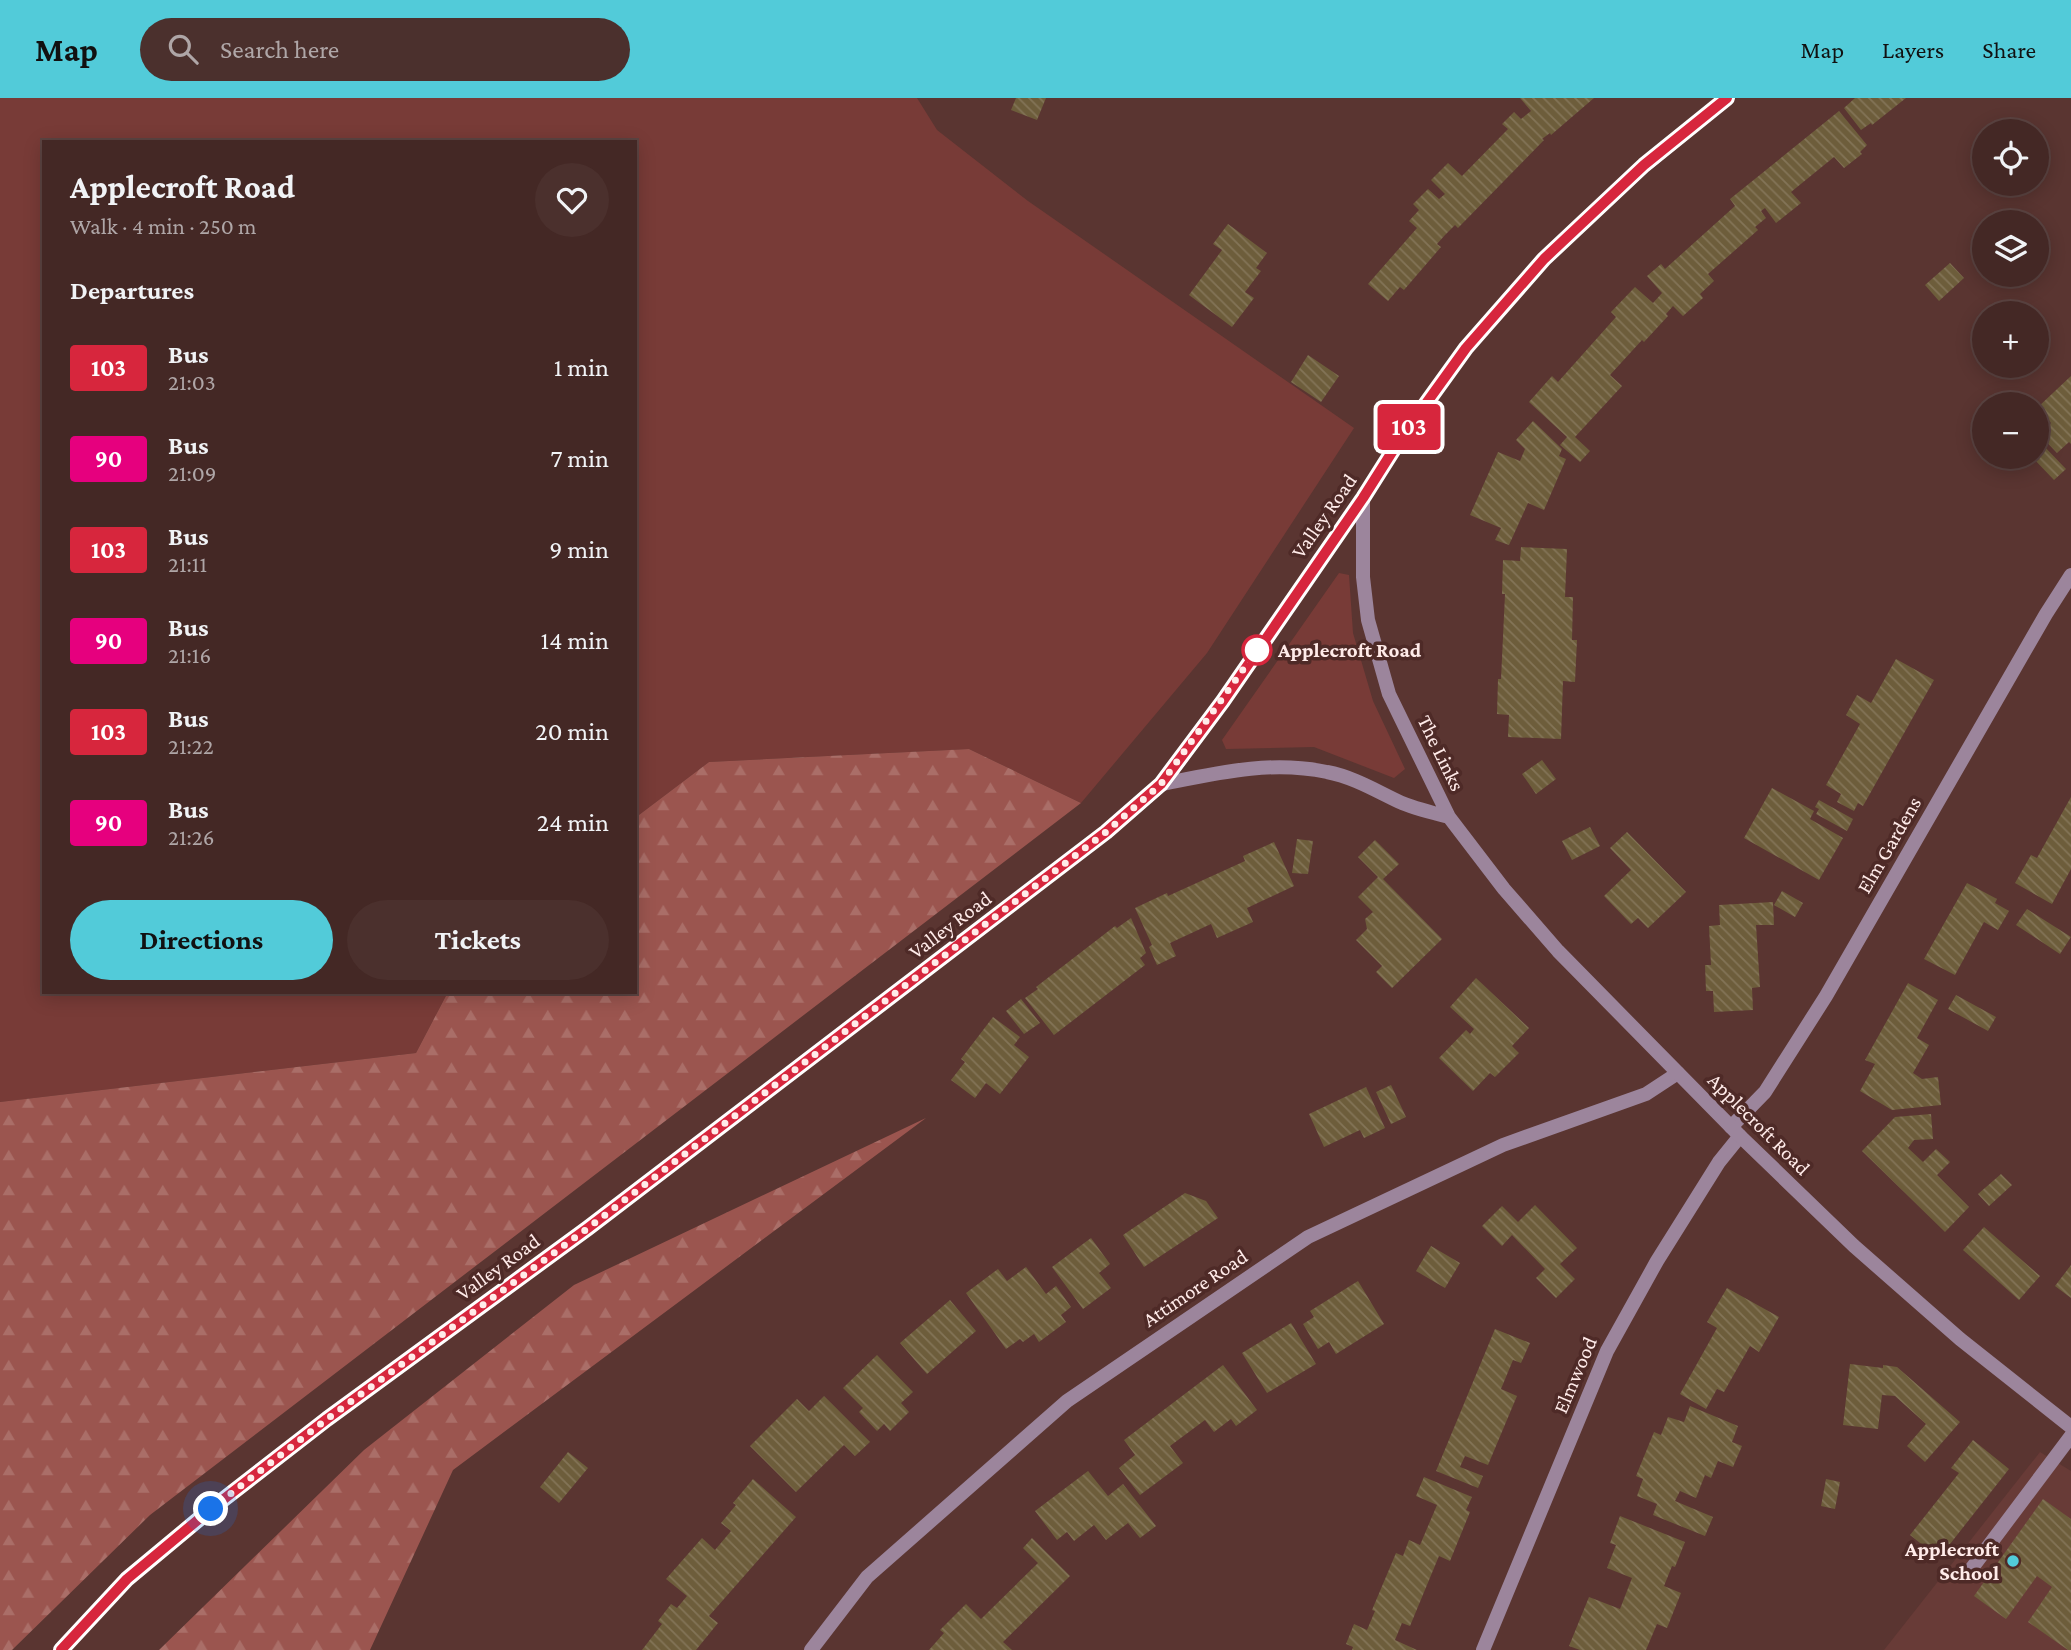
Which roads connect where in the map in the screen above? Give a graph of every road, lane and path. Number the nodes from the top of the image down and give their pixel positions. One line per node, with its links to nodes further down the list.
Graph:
1 (1727, 98): 2 (main road, Valley Road)
2 (1363, 498): 4 (main road, Valley Road); 5 (street, The Links)
3 (2071, 575): 7 (street, Elm Gardens)
4 (1161, 784): 5 (street, The Links); 11 (main road, Valley Road)
5 (1449, 817): 6 (street, Applecroft Road)
6 (1678, 1073): 7 (street, Applecroft Road); 12 (street, Attimore Road)
7 (1736, 1131): 8 (street, Applecroft Road); 13 (street, Elmwood)
8 (2071, 1427)
9 (2071, 1436): 10 (street)
10 (1969, 1572)
11 (61, 1650)
12 (811, 1650)
13 (1483, 1650)

